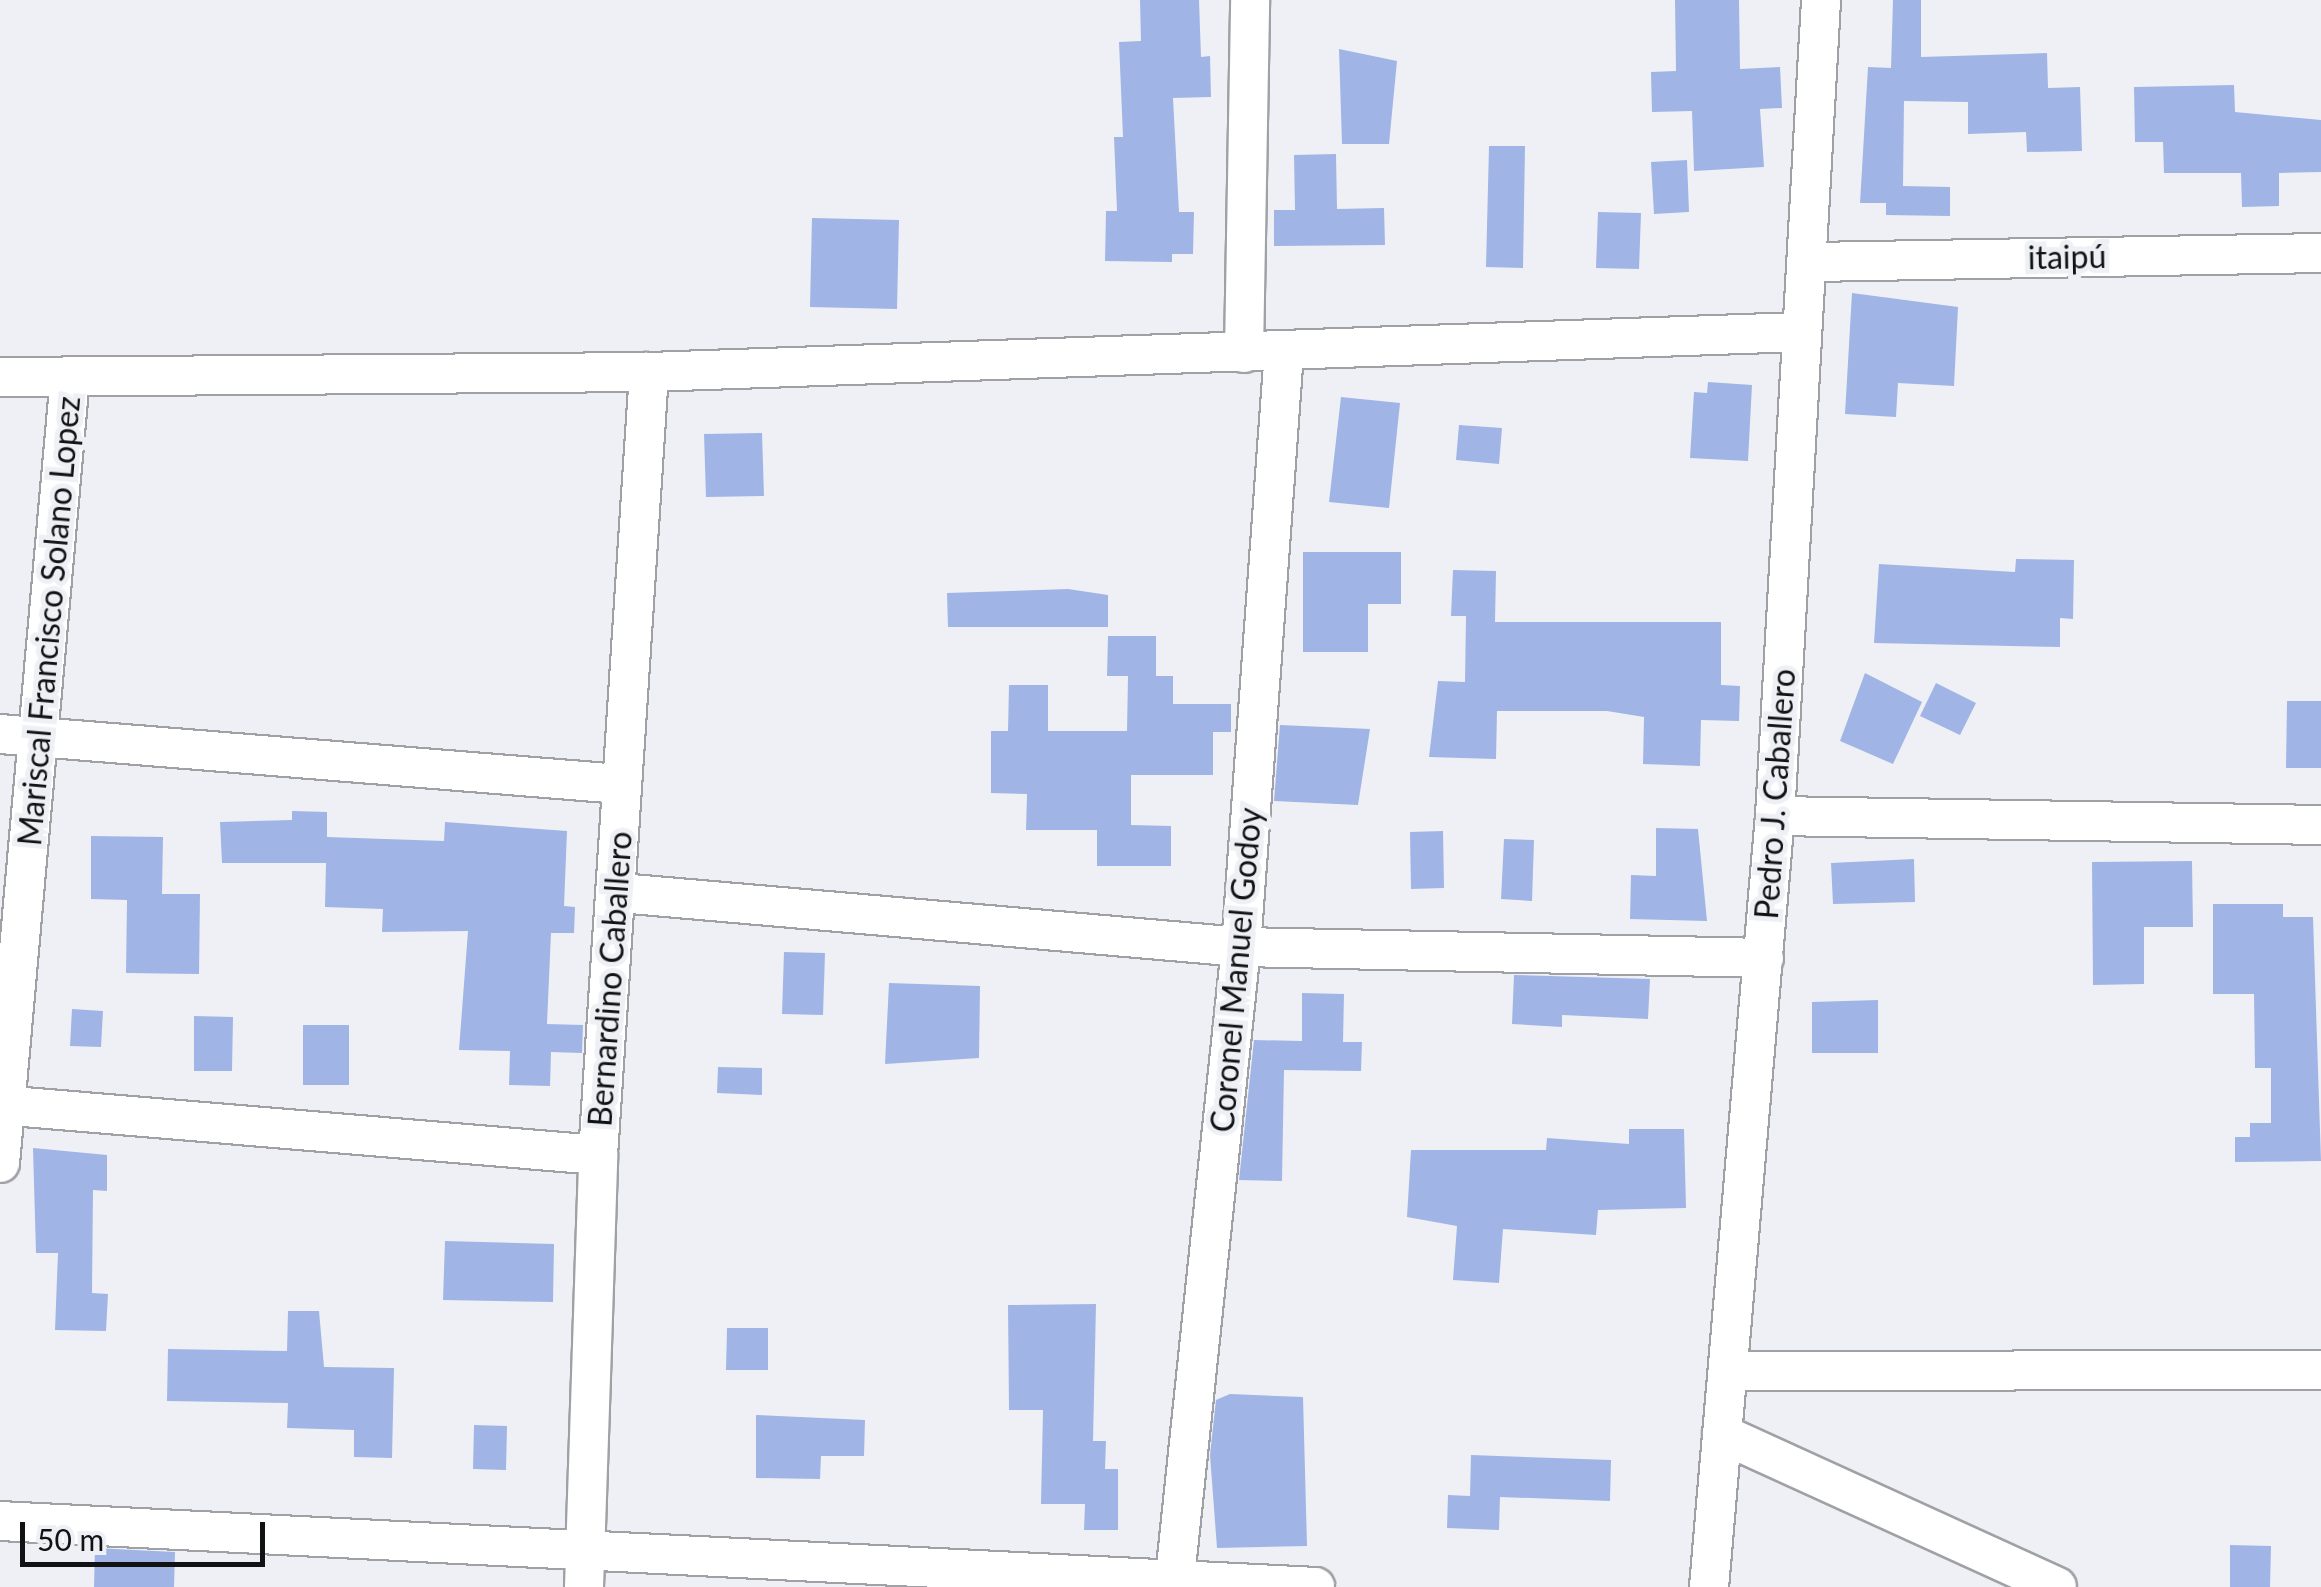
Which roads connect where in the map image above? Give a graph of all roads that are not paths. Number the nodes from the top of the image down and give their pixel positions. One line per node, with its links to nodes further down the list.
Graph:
1 (1250, 0): 7 (street)
2 (1821, 0): 4 (street, Pedro J. Caballero)
3 (2321, 253): 4 (street, itaipú)
4 (1812, 262): 5 (street, Pedro J. Caballero)
5 (1802, 332): 6 (street); 14 (street, Pedro J. Caballero)
6 (1284, 352): 7 (street); 17 (street, Coronel Manuel Godoy)
7 (1244, 354): 8 (street)
8 (649, 372): 10 (street); 13 (street, Bernardino Caballero)
9 (0, 377): 10 (street)
10 (70, 377): 12 (street, Mariscal Francisco Solano Lopez)
11 (0, 734): 12 (street)
12 (39, 737): 13 (street); 19 (street, Mariscal Francisco Solano Lopez)
13 (620, 784): 16 (street, Bernardino Caballero)
14 (1775, 816): 15 (street); 18 (street, Pedro J. Caballero)
15 (2321, 825)
16 (620, 892): 17 (street); 20 (street, Bernardino Caballero)
17 (1242, 947): 18 (street); 27 (street, Coronel Manuel Godoy)
18 (1764, 958): 23 (street, Pedro J. Caballero)
19 (3, 1105): 20 (street); 21 (street, Mariscal Francisco Solano Lopez)
20 (598, 1155): 26 (street, Bernardino Caballero)
21 (0, 1163)
22 (2321, 1370): 23 (street)
23 (1728, 1371): 24 (street, Pedro J. Caballero)
24 (1722, 1434): 29 (street, Pedro J. Caballero); 30 (street)
25 (0, 1521): 26 (street)
26 (584, 1568): 27 (street)
27 (1175, 1584): 28 (street)
28 (1315, 1587)
29 (1710, 1587)
30 (2057, 1587)

